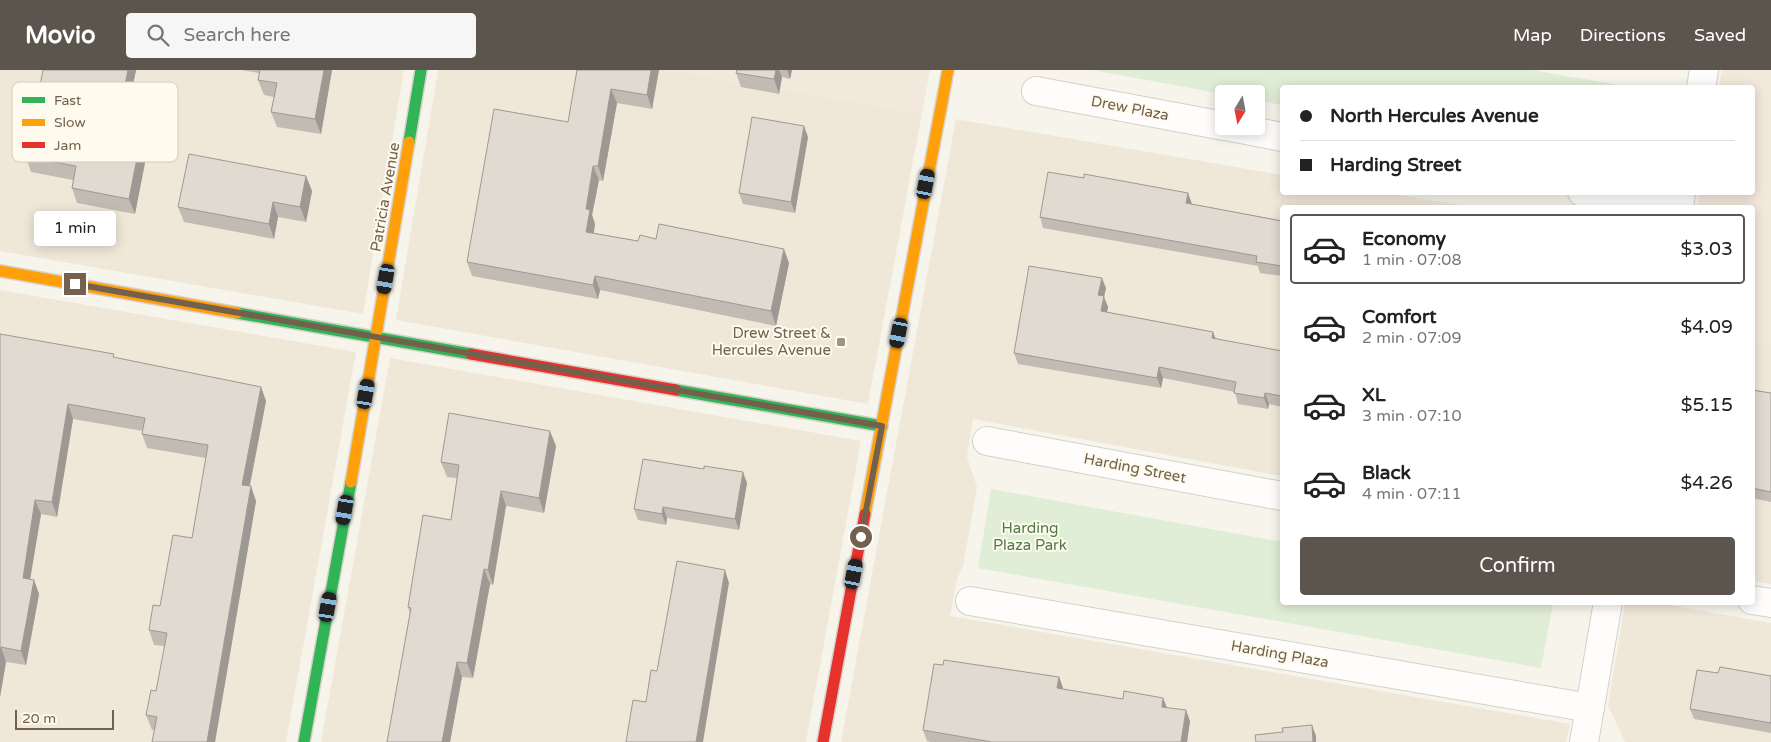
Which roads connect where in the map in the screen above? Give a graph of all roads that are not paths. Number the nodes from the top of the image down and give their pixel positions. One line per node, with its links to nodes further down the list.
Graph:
1 (421, 70): 12 (street, Patricia Avenue)
2 (948, 70): 13 (street)
3 (1704, 70): 4 (street)
4 (1702, 85)
5 (1036, 91): 6 (street, Drew Plaza)
6 (1215, 124)
7 (1265, 134): 8 (street, Drew Plaza)
8 (1280, 137)
9 (1597, 195): 10 (street)
10 (1648, 205)
11 (0, 270): 12 (street)
12 (376, 336): 13 (street); 21 (street, Patricia Avenue)
13 (882, 426): 22 (street)
14 (987, 441): 15 (street, Harding Street)
15 (1280, 496)
16 (1755, 600): 18 (street)
17 (970, 601): 20 (street, Harding Plaza)
18 (1771, 603)
19 (1607, 605): 20 (street)
20 (1590, 708): 23 (street); 24 (street)
21 (304, 742)
22 (823, 742)
23 (1584, 742)
24 (1606, 742)

